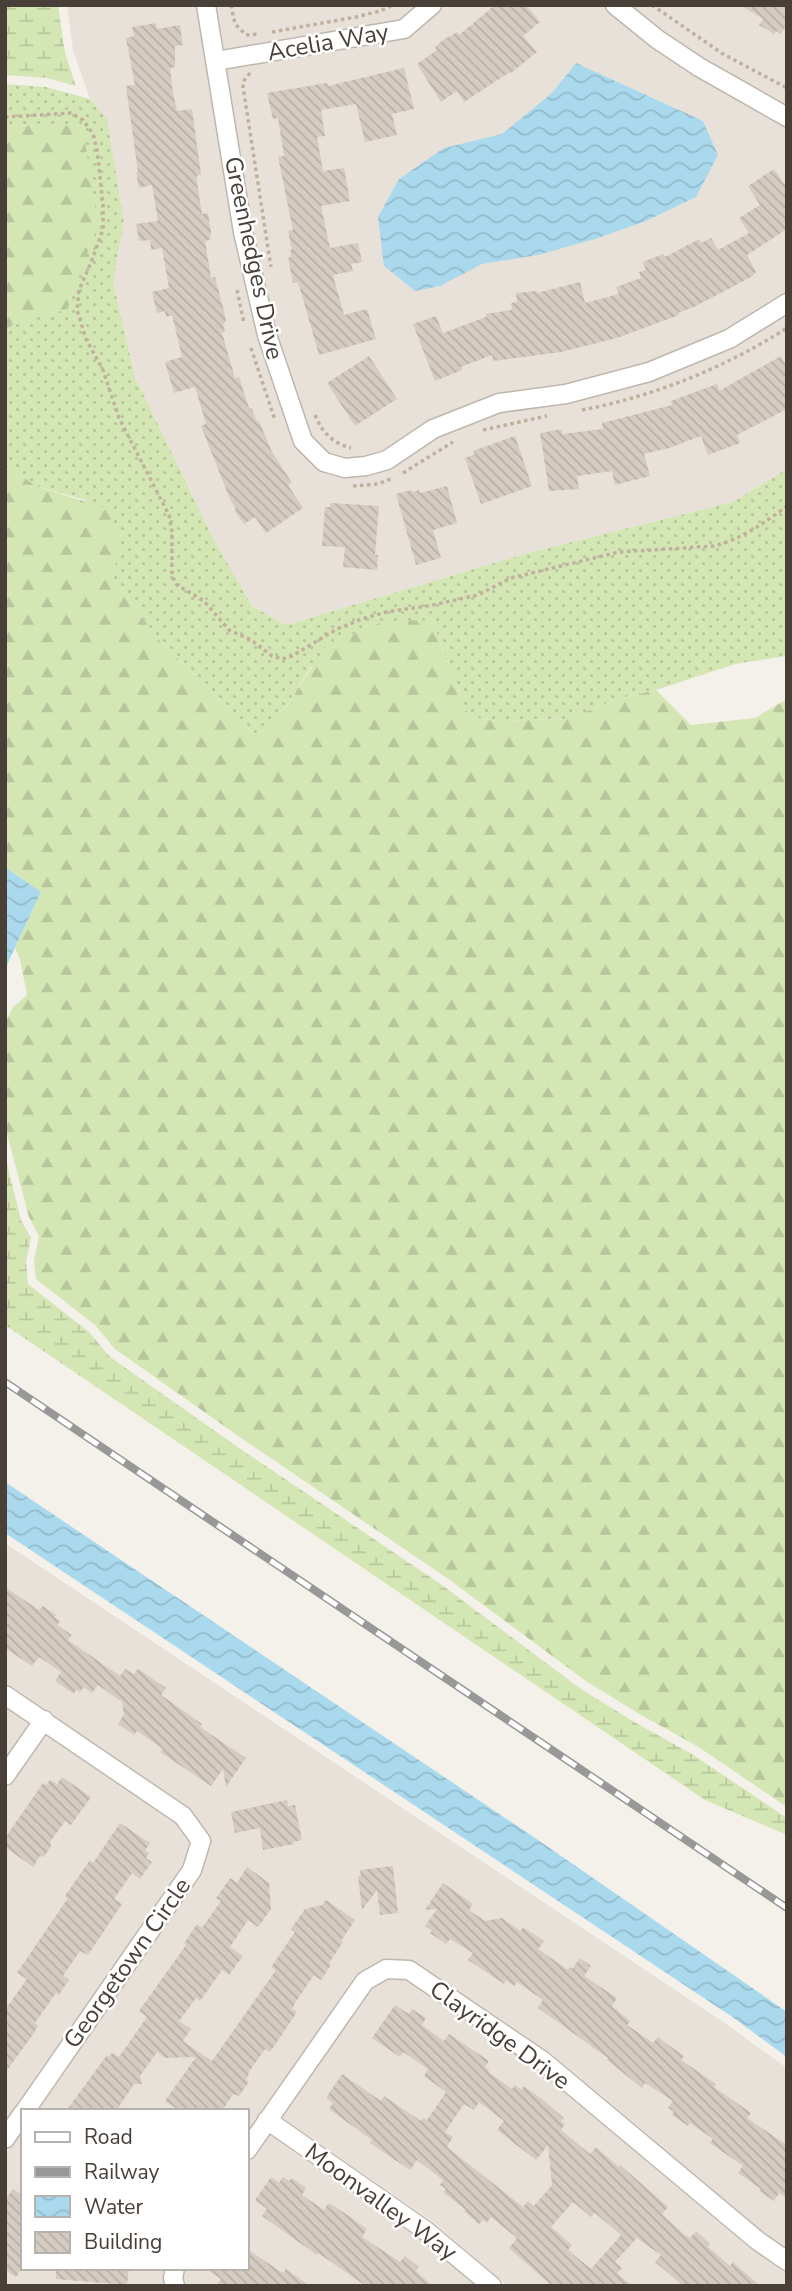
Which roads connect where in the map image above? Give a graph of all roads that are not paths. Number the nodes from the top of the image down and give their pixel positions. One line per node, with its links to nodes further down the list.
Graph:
1 (206, 5): 4 (street, Greenhedges Drive)
2 (432, 5): 4 (street, Acelia Way)
3 (615, 5): 5 (street)
4 (216, 61): 6 (street, Greenhedges Drive)
5 (787, 117)
6 (787, 303)
7 (5, 1695): 8 (street, Georgetown Circle)
8 (44, 1720): 9 (street); 10 (street, Georgetown Circle)
9 (5, 1776)
10 (26, 2109)
11 (21, 2116): 13 (street, Georgetown Circle)
12 (267, 2120): 14 (street, Clayridge Drive); 15 (street, Clayridge Drive); 16 (street, Moonvalley Way)
13 (5, 2138)
14 (248, 2148)
15 (787, 2262)
16 (492, 2286)

